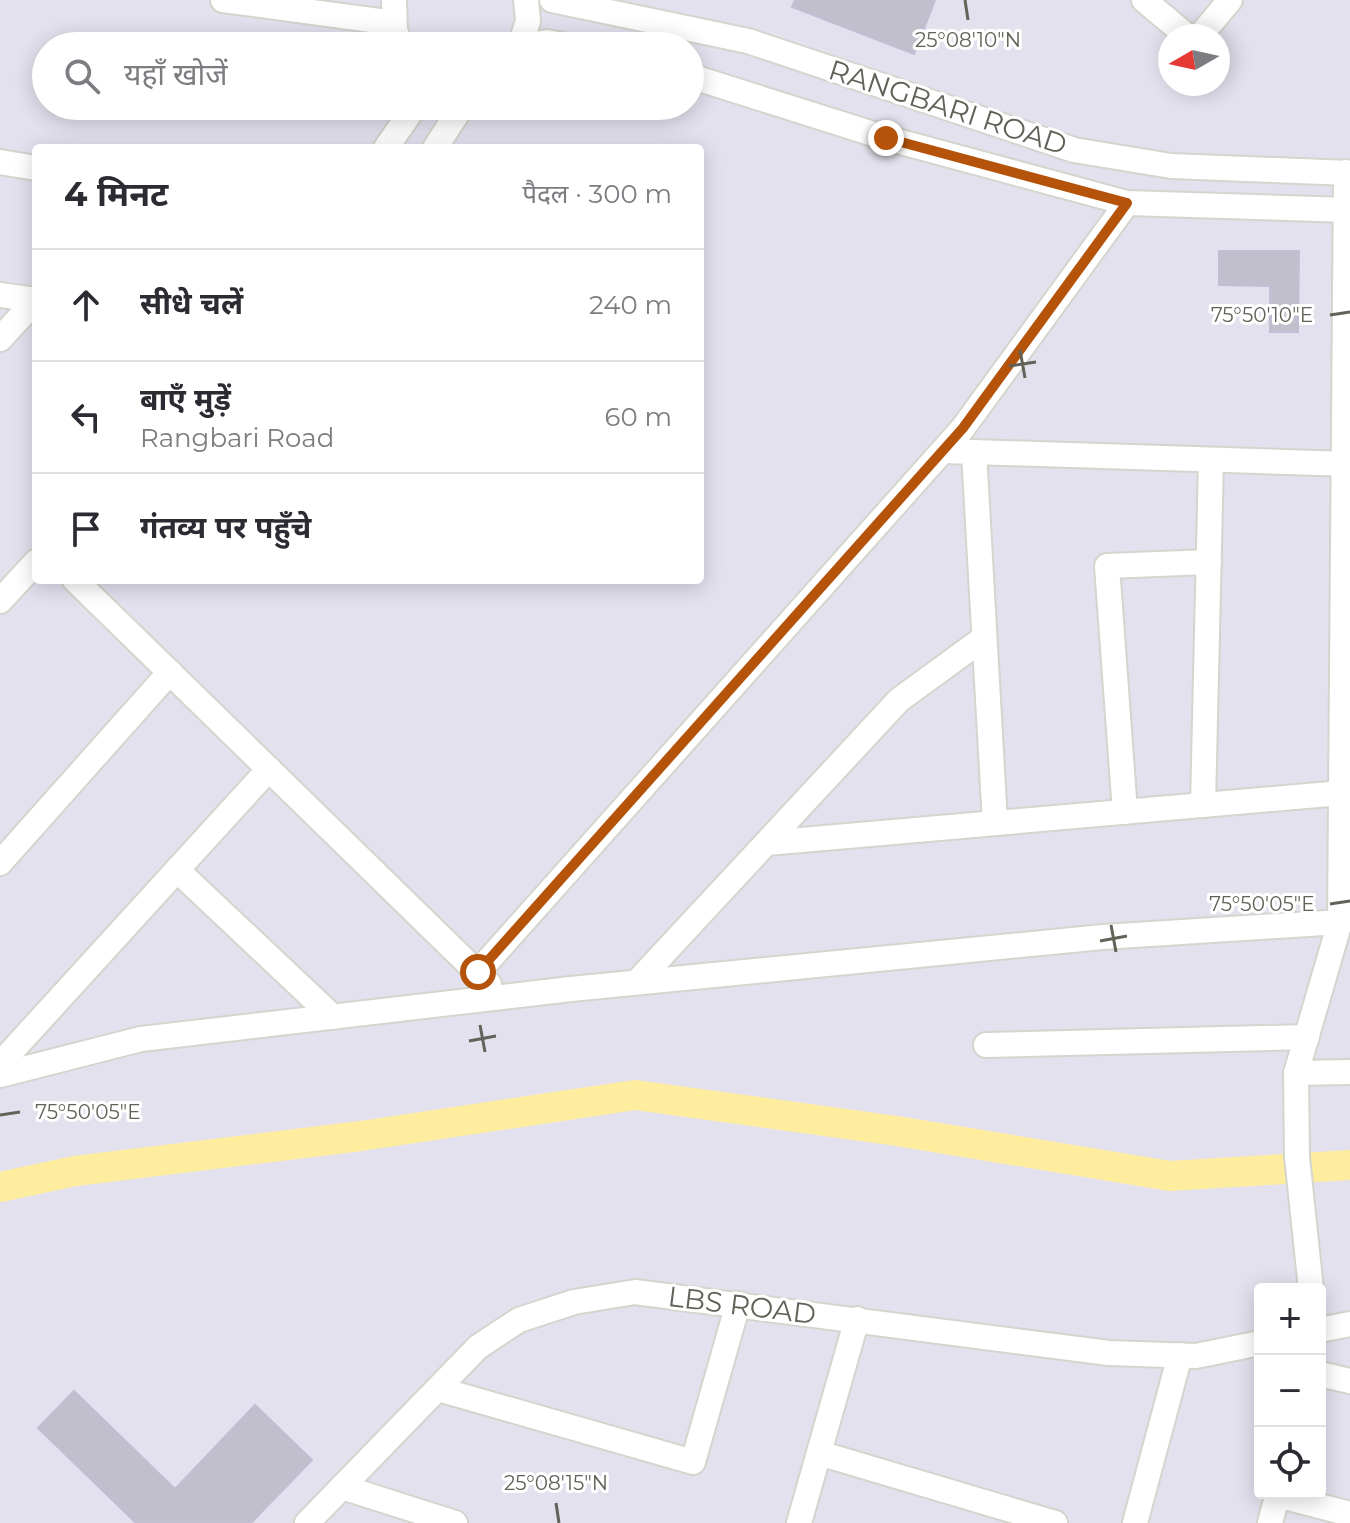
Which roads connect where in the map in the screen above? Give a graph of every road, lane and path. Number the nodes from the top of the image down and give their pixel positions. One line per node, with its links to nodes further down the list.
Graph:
1 (223, 0): 6 (street)
2 (526, 0): 9 (street)
3 (552, 0): 17 (street, RANGBARI ROAD)
4 (1144, 0): 7 (street)
5 (1230, 0): 8 (street)
6 (397, 23)
7 (1173, 24)
8 (1210, 24)
9 (525, 32)
10 (704, 80): 18 (street, RANGBARI ROAD)
11 (405, 120): 13 (street)
12 (453, 120): 14 (street)
13 (389, 144)
14 (438, 144)
15 (0, 162): 16 (street)
16 (32, 167)
17 (1348, 172): 19 (street)
18 (1127, 203): 19 (street, RANGBARI ROAD); 25 (street)
19 (1348, 210): 24 (street)
20 (0, 295): 21 (street)
21 (32, 299)
22 (32, 304): 23 (street)
23 (0, 339)
24 (1347, 391): 28 (street)
25 (943, 451): 26 (street); 49 (street)
26 (974, 452): 27 (street); 35 (street)
27 (1211, 460): 28 (street); 30 (street)
28 (1347, 464): 29 (street)
29 (1347, 534): 33 (street)
30 (1209, 562): 41 (street); 42 (street)
31 (32, 566): 34 (street)
32 (79, 584): 37 (street)
33 (1346, 598): 36 (street)
34 (0, 601)
35 (984, 638): 43 (street); 44 (street)
36 (1346, 670): 38 (street)
37 (170, 672): 39 (street); 46 (street)
38 (1346, 738): 40 (street)
39 (269, 769): 47 (street); 49 (street)
40 (1344, 801): 41 (street); 45 (street)
41 (1203, 805): 42 (street)
42 (1125, 812): 43 (street)
43 (995, 823): 44 (street)
44 (767, 843): 50 (street)
45 (1345, 861): 48 (street)
46 (0, 863)
47 (177, 870): 52 (street); 55 (street)
48 (1342, 930): 50 (street); 53 (street)
49 (478, 972): 51 (street)
50 (637, 982): 51 (street)
51 (502, 997): 52 (street)
52 (333, 1017): 58 (street)
53 (1307, 1037): 54 (street); 57 (street)
54 (986, 1045)
55 (0, 1064)
56 (1350, 1072): 57 (street)
57 (1296, 1073): 59 (street)
58 (0, 1075)
59 (1310, 1283)
60 (738, 1304): 61 (street, LBS ROAD); 70 (street, LBS ROAD); 70 (street)
61 (857, 1319): 66 (street, LBS ROAD); 71 (street)
62 (1350, 1324): 63 (street)
63 (1326, 1329)
64 (1254, 1344): 65 (street, LBS ROAD)
65 (1227, 1350): 66 (street, LBS ROAD); 67 (street)
66 (1180, 1355): 80 (street)
67 (1254, 1357)
68 (1326, 1375): 69 (street)
69 (1350, 1381)
70 (438, 1389): 72 (street, LBS ROAD)
71 (819, 1453): 78 (street); 79 (street)
72 (342, 1487): 76 (street, LBS ROAD); 77 (street)
73 (1277, 1499): 81 (street)
74 (1296, 1499): 75 (street)
75 (1350, 1514)
76 (307, 1523)
77 (455, 1523)
78 (799, 1523)
79 (1055, 1523)
80 (1135, 1523)
81 (1270, 1523)

